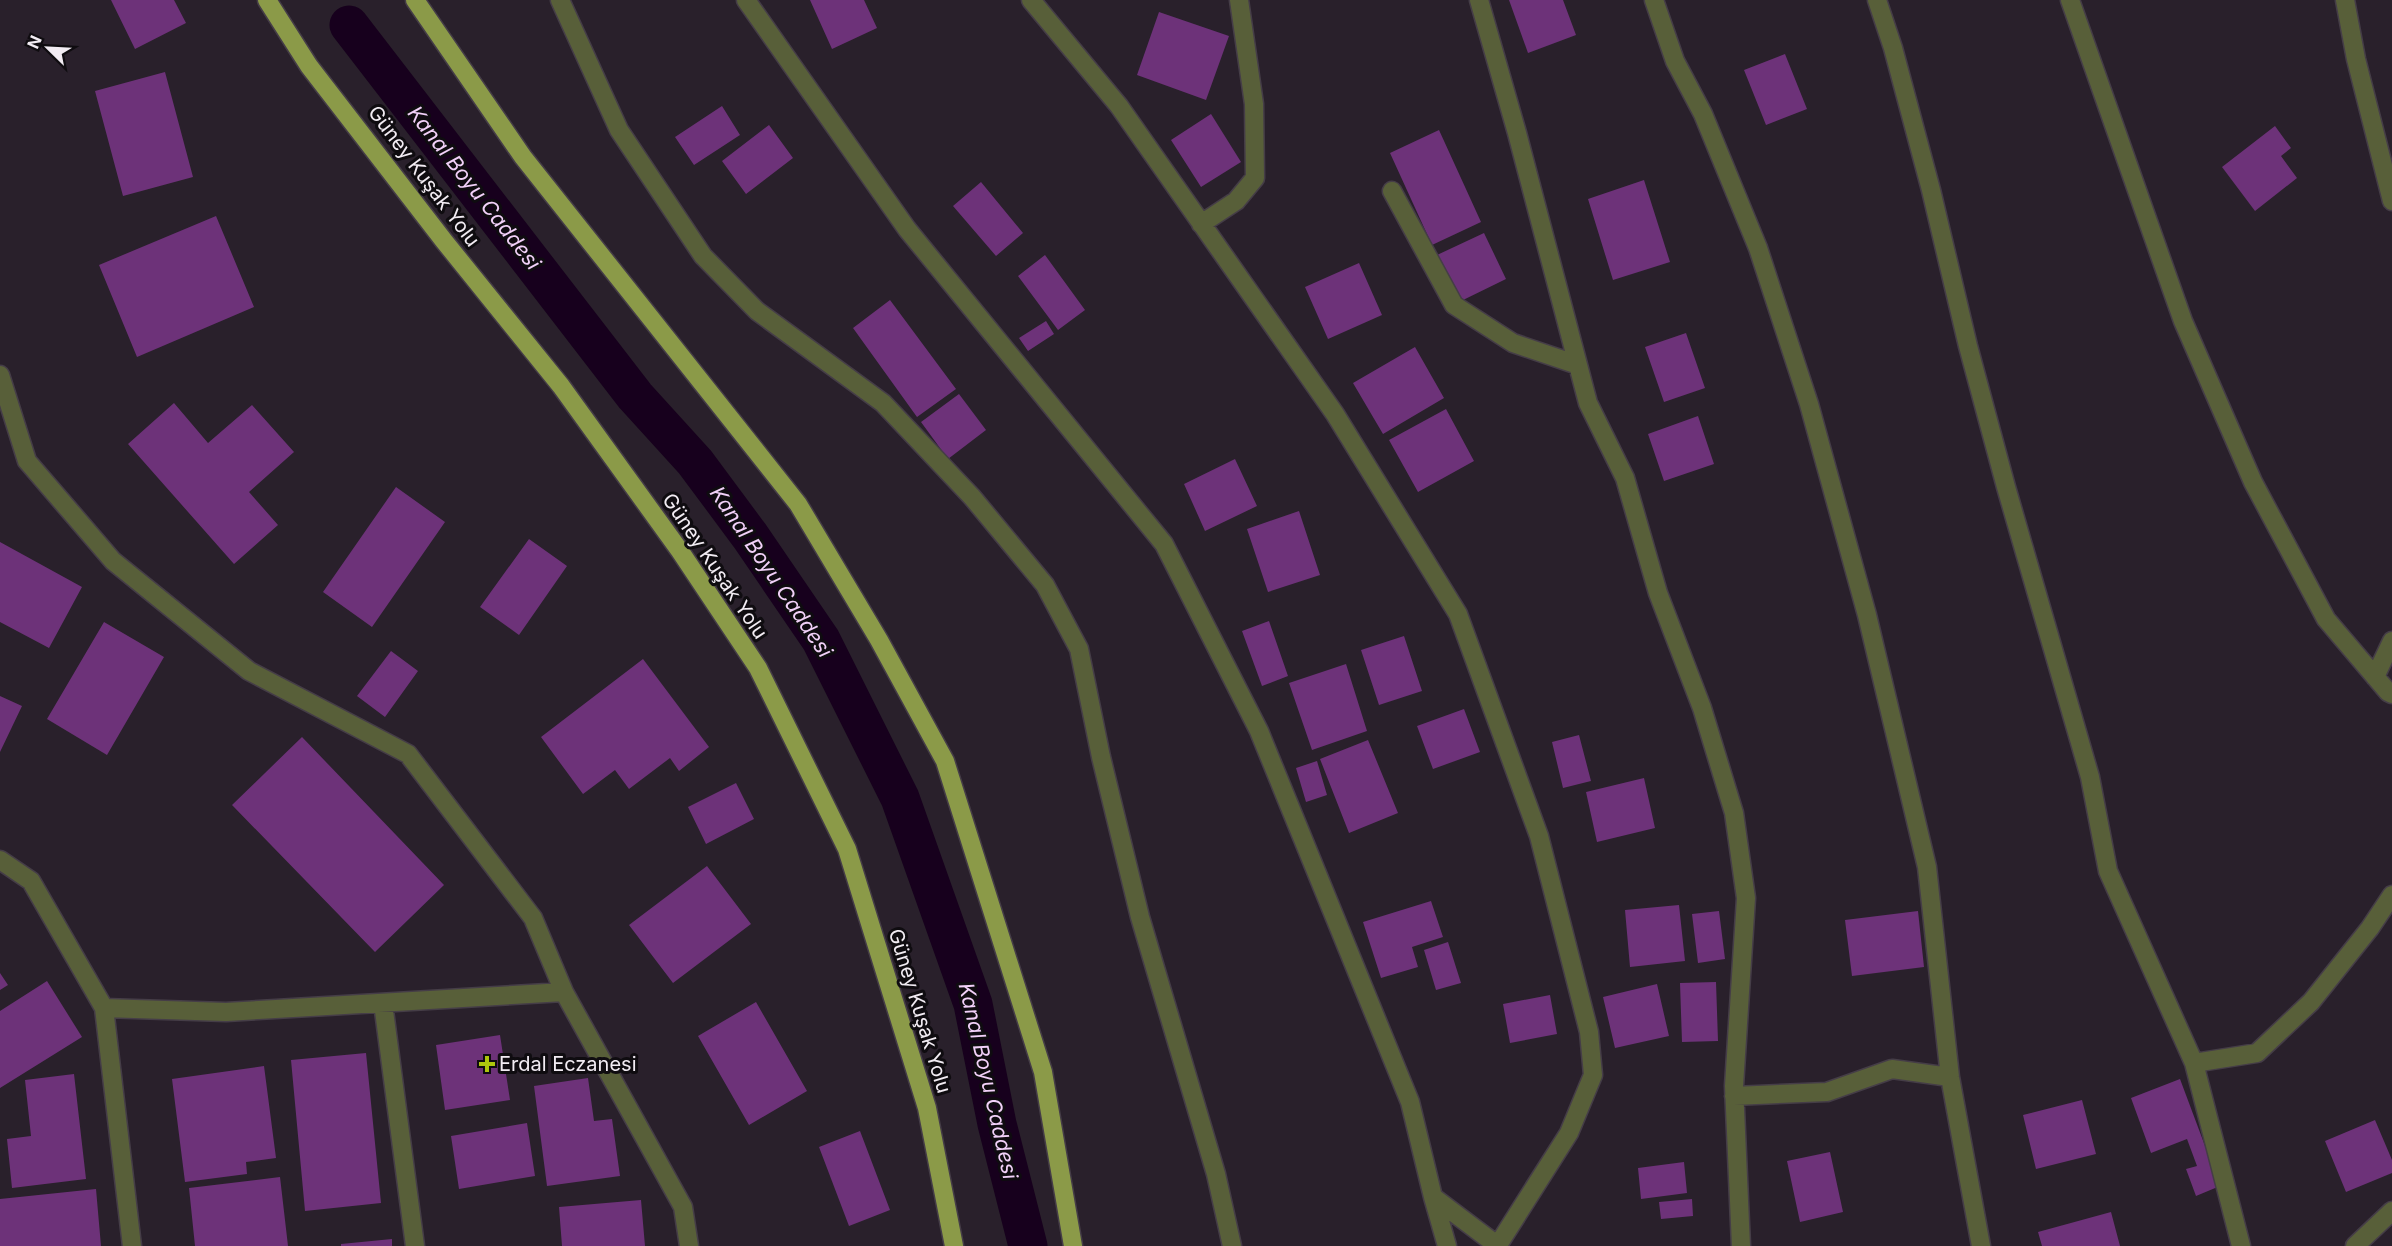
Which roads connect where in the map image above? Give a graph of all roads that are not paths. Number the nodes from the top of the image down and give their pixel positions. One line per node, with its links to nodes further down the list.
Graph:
1 (267, 0): 33 (main road, Güney Kuşak Yolu)
2 (415, 0): 34 (main road)
3 (560, 0): 35 (street)
4 (746, 0): 28 (street)
5 (1031, 0): 14 (street)
6 (1239, 0): 14 (street)
7 (1479, 0): 15 (street)
8 (1654, 0): 26 (street)
9 (1877, 0): 25 (street)
10 (2070, 0): 18 (street)
11 (2346, 0): 13 (street)
12 (1392, 191): 15 (street)
13 (2392, 201)
14 (1201, 224): 37 (street)
15 (1578, 365): 27 (street)
16 (0, 375): 22 (street)
17 (2392, 642): 18 (street)
18 (2375, 677): 19 (street)
19 (2392, 694)
20 (0, 860): 24 (street)
21 (2392, 895): 25 (street)
22 (564, 992): 23 (street); 32 (street)
23 (383, 1003): 24 (street); 31 (street)
24 (104, 1008): 30 (street)
25 (2194, 1064): 40 (street)
26 (1950, 1077): 27 (street); 39 (street)
27 (1734, 1096): 38 (street)
28 (1433, 1197): 36 (street); 37 (street)
29 (2392, 1211): 41 (street)
30 (132, 1246)
31 (415, 1246)
32 (688, 1246)
33 (954, 1246)
34 (1073, 1246)
35 (1232, 1246)
36 (1447, 1246)
37 (1498, 1246)
38 (1741, 1246)
39 (1982, 1246)
40 (2241, 1246)
41 (2355, 1246)

